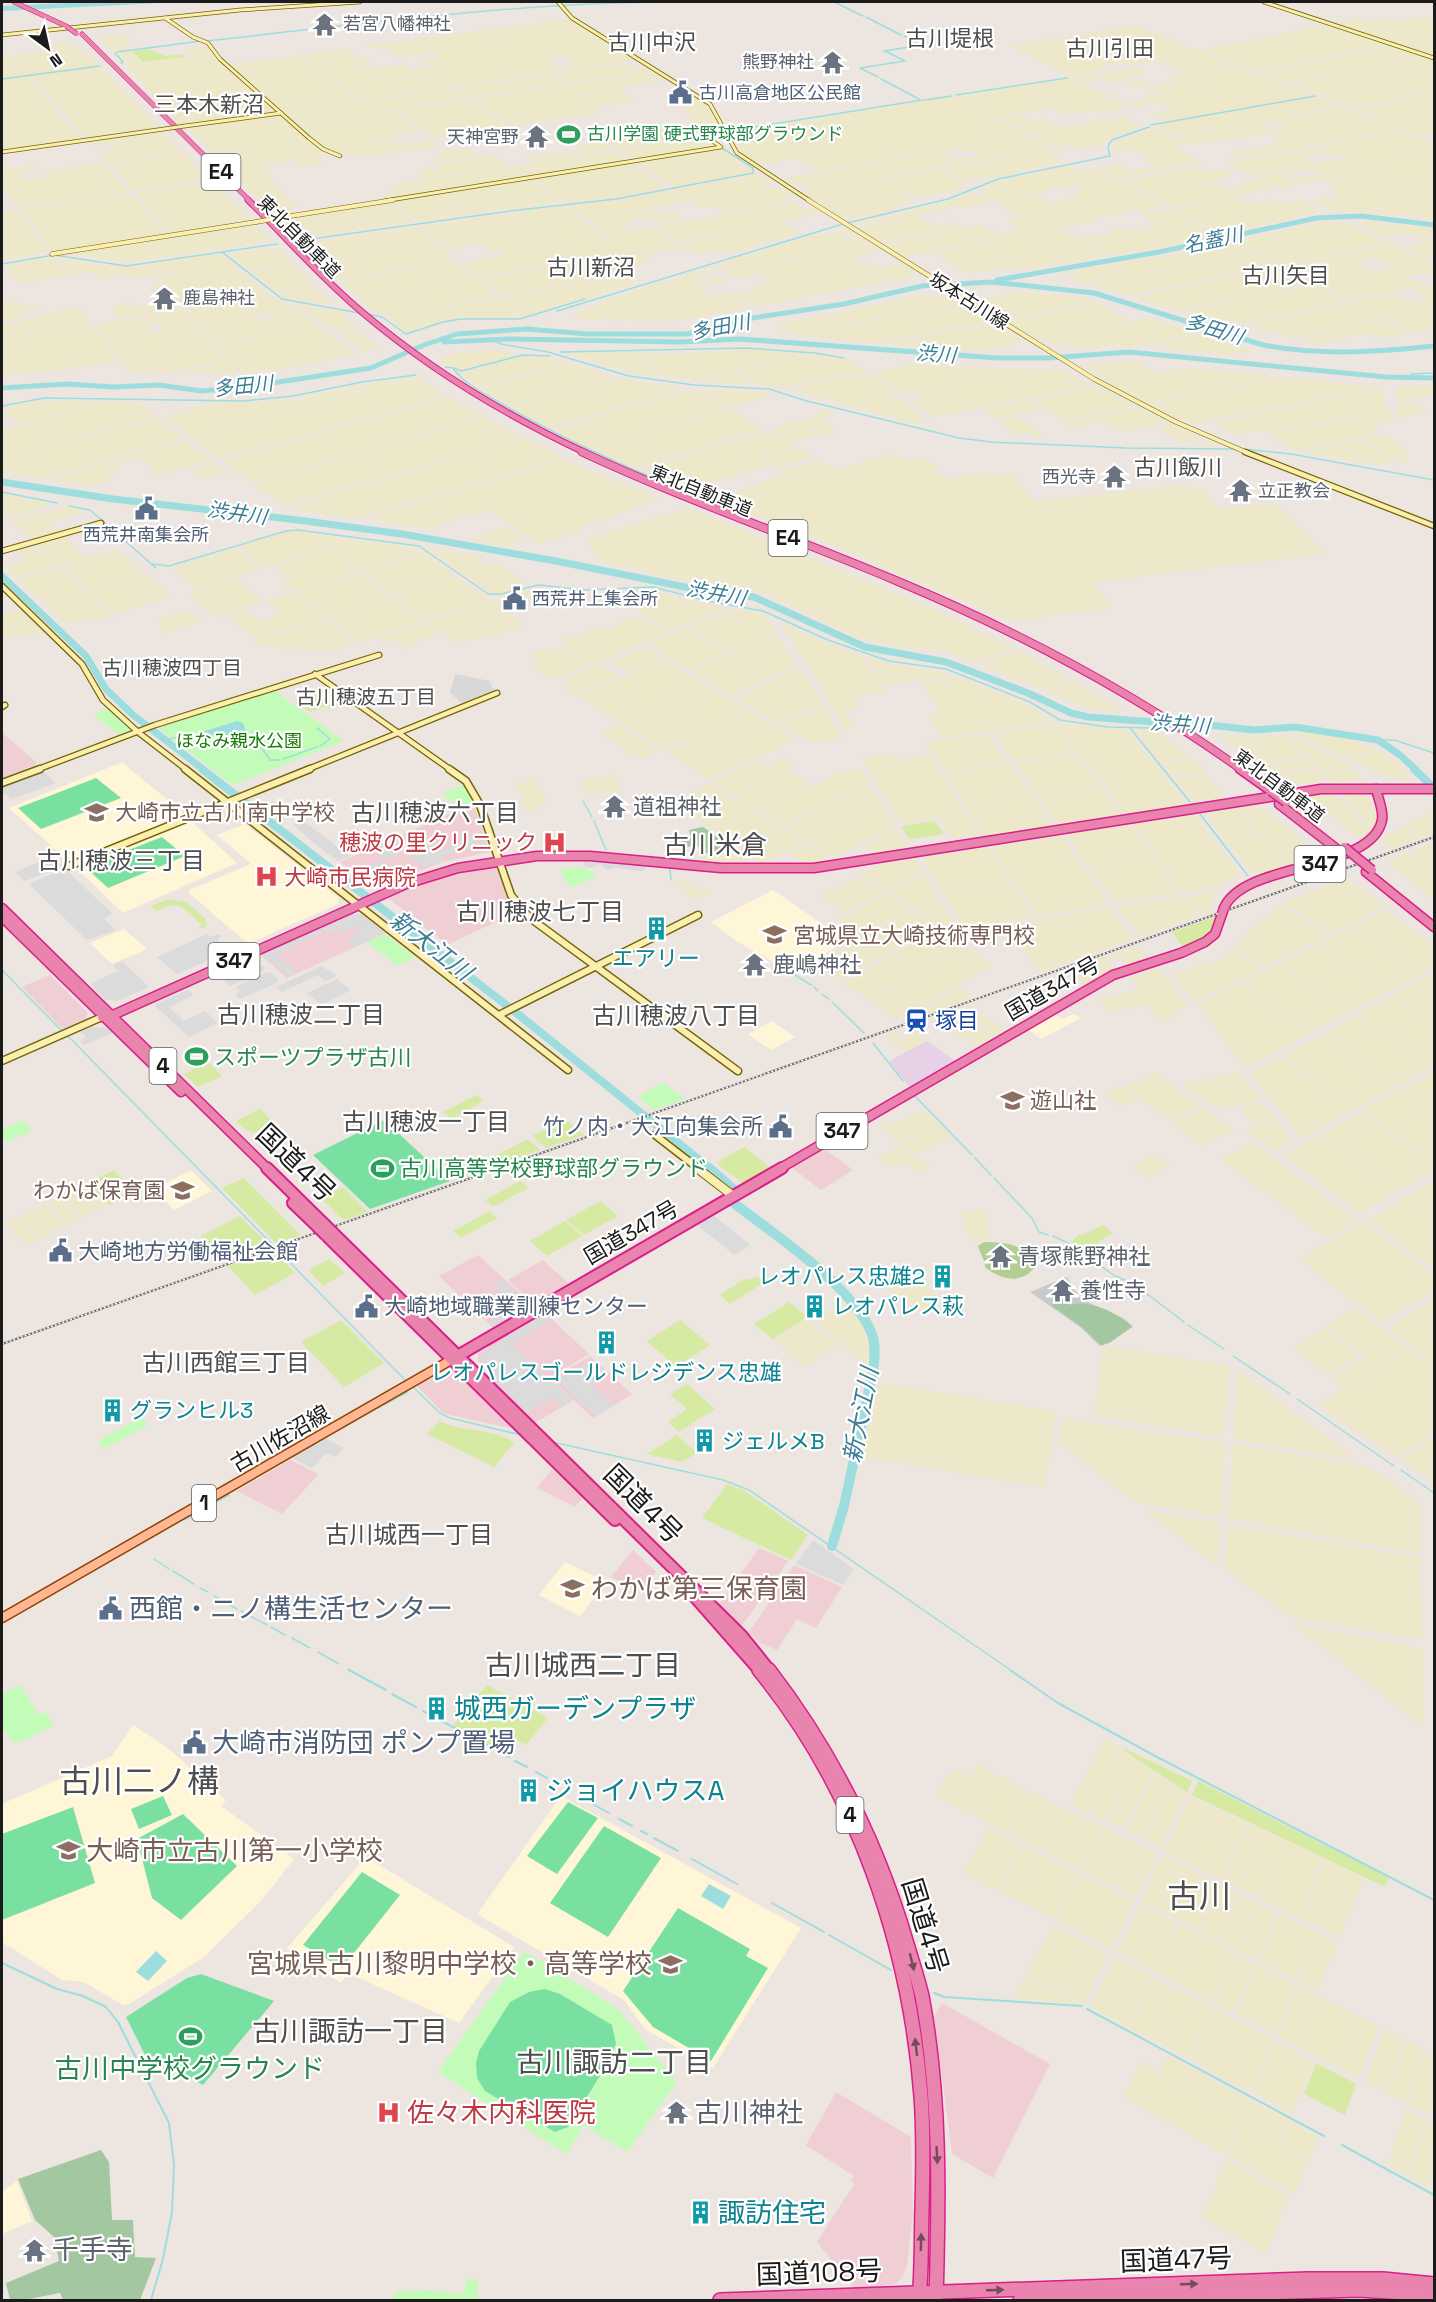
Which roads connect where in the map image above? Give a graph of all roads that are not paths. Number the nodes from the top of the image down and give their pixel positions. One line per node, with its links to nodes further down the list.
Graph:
1 (14, 2): 7 (highway, 東北自動車道 / E4, bridge)
2 (21, 2): 7 (highway, 東北自動車道 / E4, bridge)
3 (360, 2): 6 (street)
4 (558, 2): 11 (street, 坂本古川線)
5 (1264, 2): 9 (street)
6 (165, 18): 8 (street); 10 (street)
7 (80, 34): 15 (highway, 東北自動車道 / E4); 15 (highway, 東北自動車道 / E4)
8 (2, 35)
9 (1434, 58)
10 (281, 112): 12 (street, bridge); 13 (street)
11 (724, 131): 14 (street, bridge); 19 (street, 坂本古川線)
12 (2, 152)
13 (340, 156)
14 (52, 254)
15 (359, 314): 16 (highway, 東北自動車道 / E4); 16 (highway, 東北自動車道 / E4)
16 (399, 347): 17 (highway, 東北自動車道 / E4)
17 (419, 362): 30 (highway, 東北自動車道 / E4); 30 (highway, 東北自動車道 / E4)
18 (101, 523): 20 (street)
19 (1434, 526)
20 (2, 551)
21 (2, 586): 25 (street)
22 (379, 655): 23 (street)
23 (315, 674): 25 (street); 26 (street)
24 (496, 693): 26 (street)
25 (138, 732): 27 (street); 31 (street)
26 (398, 732): 31 (street); 32 (street)
27 (2, 783)
28 (1376, 789): 29 (highway, 347); 32 (highway, 347); 48 (highway, 国道347号 / 347)
29 (1433, 789)
30 (1267, 791): 34 (highway, 東北自動車道 / E4)
31 (227, 802): 33 (street); 35 (street)
32 (498, 857): 35 (highway, 347); 41 (street)
33 (69, 866)
34 (1369, 871): 39 (highway, 東北自動車道 / E4); 40 (highway, 東北自動車道 / E4)
35 (360, 902): 42 (street); 43 (highway, 347)
36 (2, 908): 43 (highway, 国道4号 / 4)
37 (698, 915): 41 (street)
38 (2, 917): 43 (highway, 国道4号 / 4)
39 (1434, 919)
40 (1434, 927)
41 (595, 965): 42 (street); 46 (street)
42 (502, 1013): 45 (street)
43 (108, 1015): 44 (street); 49 (highway, 国道4号 / 4)
44 (2, 1061)
45 (568, 1070)
46 (738, 1071)
47 (655, 1135): 48 (street)
48 (732, 1195): 49 (highway, 国道347号 / 347)
49 (455, 1358): 50 (highway, 国道4号 / 4); 51 (main road, 古川佐沼線 / 1)
50 (536, 1438): 54 (highway, 国道4号 / 4, one-way to 54); 55 (highway, 国道4号 / 4, one-way to 50)
51 (2, 1618)
52 (1434, 2284): 54 (highway, 国道47号, one-way to 52)
53 (1434, 2295): 57 (highway, 国道47号)
54 (936, 2296): 55 (highway, 国道47号)
55 (919, 2297): 56 (highway, 国道108号)
56 (720, 2301)
57 (1020, 2301)

